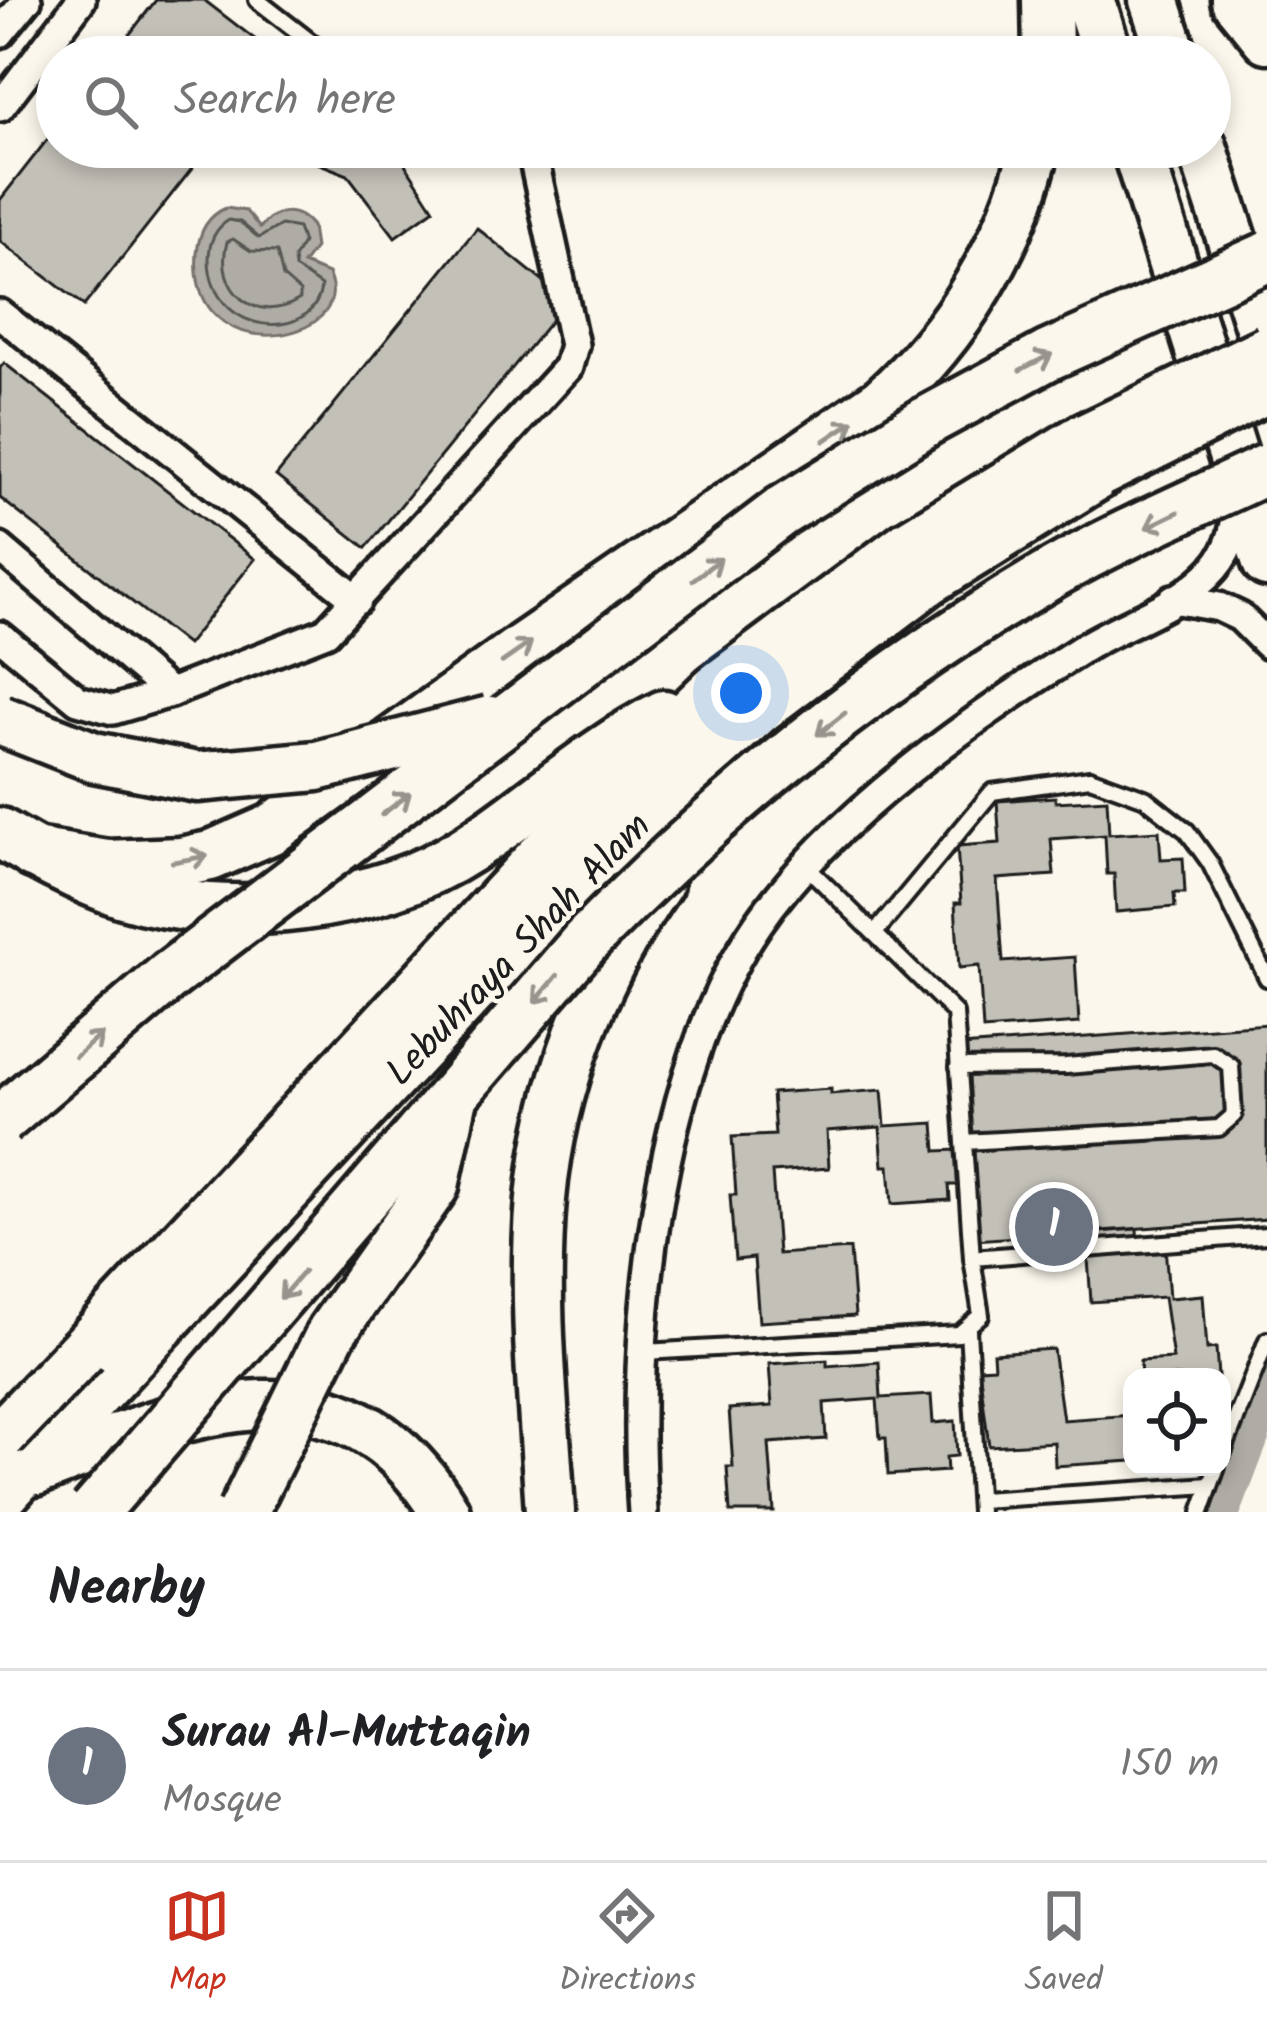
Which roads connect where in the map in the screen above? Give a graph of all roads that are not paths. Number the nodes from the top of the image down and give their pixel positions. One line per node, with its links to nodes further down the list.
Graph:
1 (27, 0): 8 (street)
2 (81, 0): 9 (street)
3 (257, 0): 10 (lane)
4 (1047, 0): 11 (highway)
5 (1090, 0): 12 (highway)
6 (1154, 0): 13 (highway)
7 (1236, 0): 14 (highway)
8 (0, 33)
9 (54, 36)
10 (302, 36)
11 (1048, 36)
12 (1101, 36)
13 (1166, 36)
14 (1267, 38)
15 (36, 59): 16 (street)
16 (0, 107)
17 (536, 168): 30 (street)
18 (1029, 168): 37 (highway, one-way to 18)
19 (1143, 168): 26 (highway)
20 (1209, 168): 23 (highway)
21 (1267, 257): 35 (highway, one-way to 21, bridge)
22 (0, 314): 30 (street)
23 (1267, 349): 25 (highway, bridge)
24 (1267, 390): 25 (highway, bridge)
25 (1093, 454): 34 (highway, Lebuhraya Shah Alam)
26 (1253, 475): 28 (highway); 29 (street); 42 (highway, one-way to 42, bridge)
27 (0, 548): 33 (street)
28 (1267, 562)
29 (1173, 599): 32 (street); 38 (street)
30 (357, 600): 33 (street)
31 (0, 637): 33 (street)
32 (1267, 644)
33 (170, 693)
34 (737, 699): 37 (highway); 51 (highway, Lebuhraya Shah Alam); 51 (highway, Lebuhraya Shah Alam, bridge); 58 (highway)
35 (515, 715): 36 (highway, bridge); 43 (highway, one-way to 35, bridge)
36 (0, 720)
37 (16, 843)
38 (807, 866): 39 (lane); 49 (street)
39 (875, 933): 40 (lane); 41 (lane)
40 (1267, 977)
41 (958, 1067): 44 (lane); 44 (lane)
42 (453, 1097): 55 (highway, one-way to 55, bridge); 56 (highway, bridge)
43 (0, 1121)
44 (964, 1142): 46 (lane)
45 (1267, 1235): 46 (lane)
46 (972, 1258): 47 (lane)
47 (968, 1330): 49 (lane); 54 (lane)
48 (1267, 1340): 50 (lane)
49 (644, 1352): 59 (street)
50 (1231, 1432)
51 (8, 1472): 57 (highway)
52 (1214, 1476): 53 (lane)
53 (1210, 1485): 54 (lane); 60 (lane)
54 (980, 1506)
55 (94, 1512)
56 (243, 1512)
57 (445, 1512)
58 (550, 1512)
59 (643, 1512)
60 (1201, 1512)

